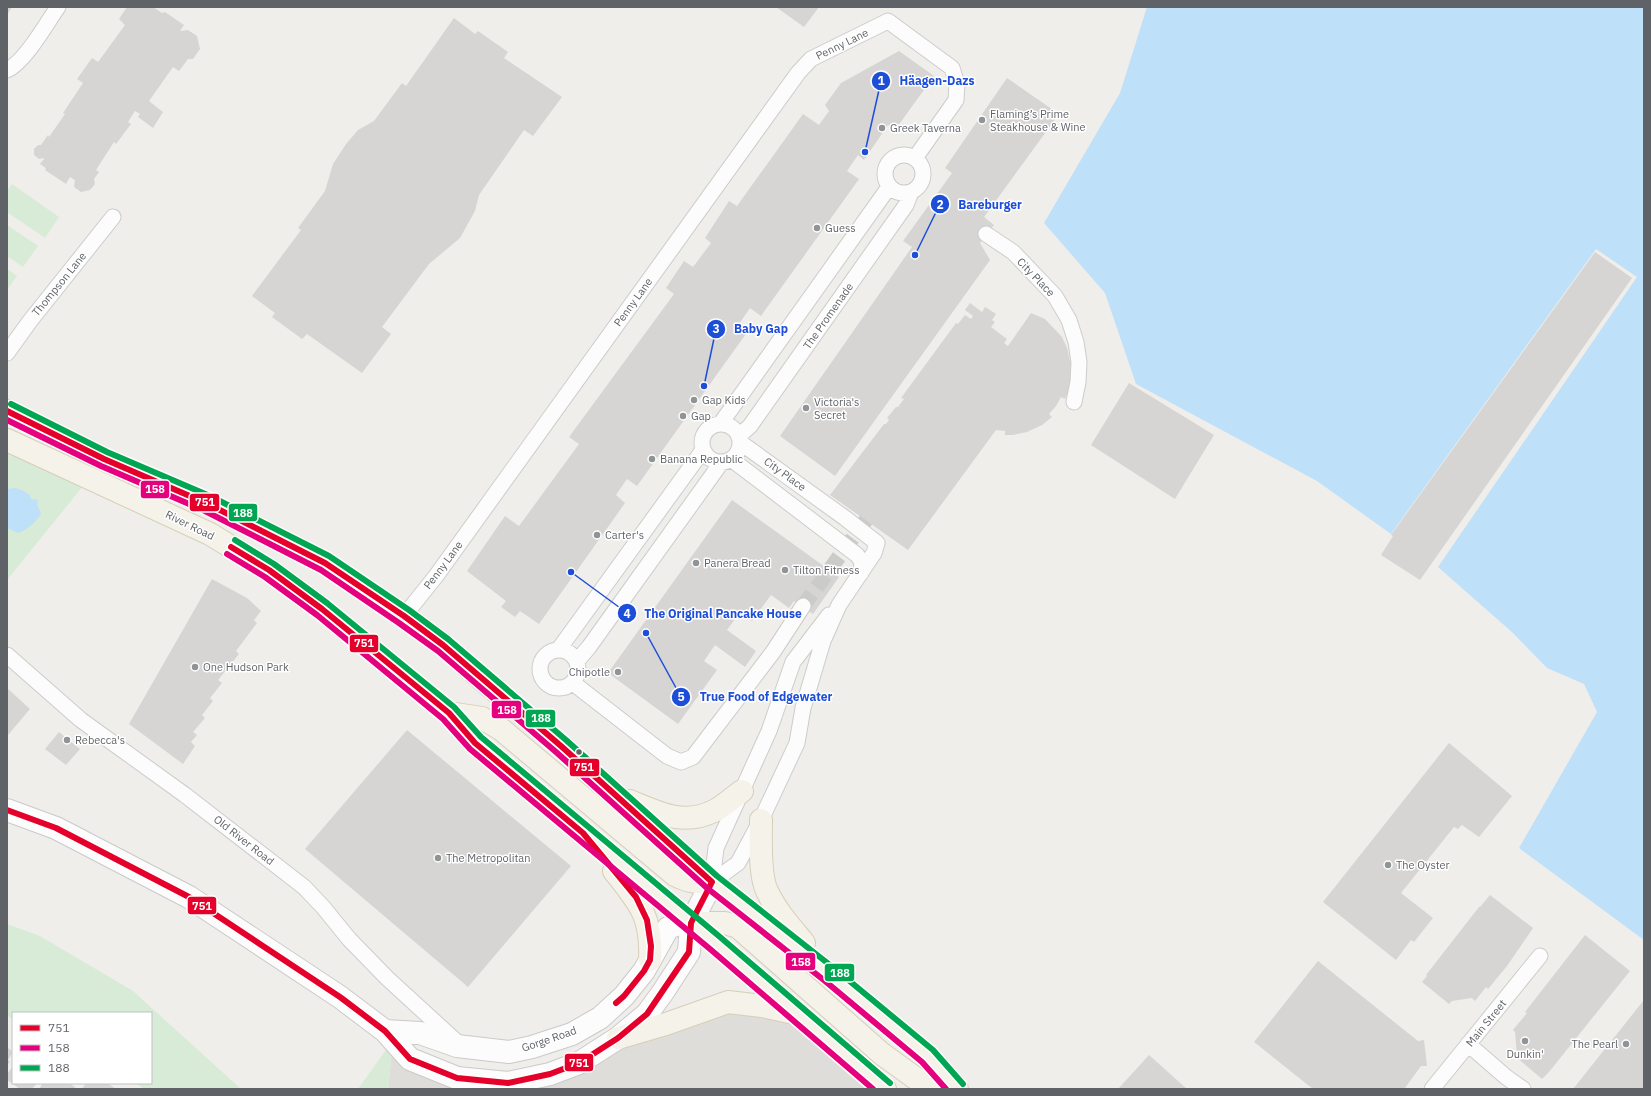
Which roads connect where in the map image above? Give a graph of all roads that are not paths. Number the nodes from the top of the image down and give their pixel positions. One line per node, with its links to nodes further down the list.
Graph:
1 (58, 7): 2 (street)
2 (7, 70)
3 (915, 158): 4 (street); 5 (street); 19 (street, Penny Lane)
4 (890, 187): 5 (street); 11 (street)
5 (911, 192): 13 (street, The Promenade)
6 (113, 217): 8 (street, Thompson Lane)
7 (986, 234): 9 (street, City Place)
8 (7, 353)
9 (1074, 402)
10 (7, 411): 19 (main road)
11 (721, 423): 13 (street); 14 (street)
12 (7, 440): 24 (main road, River Road)
13 (740, 440): 15 (street); 16 (street, City Place)
14 (703, 450): 15 (street); 20 (street)
15 (726, 461): 16 (street, City Place); 22 (street)
16 (861, 573): 17 (street, City Place)
17 (839, 605): 25 (street, City Place); 28 (street, City Place)
18 (803, 606): 23 (street)
19 (404, 616): 26 (main road)
20 (560, 649): 22 (street); 23 (street)
21 (7, 655): 39 (street, Old River Road)
22 (577, 661): 23 (street)
23 (573, 683)
24 (449, 713): 29 (main road, River Road); 30 (main road)
25 (742, 791): 26 (main road); 30 (street, City Place)
26 (614, 794): 30 (main road)
27 (7, 810): 36 (main road)
28 (761, 820): 30 (street, City Place); 34 (main road)
29 (584, 832): 31 (main road, River Road); 33 (main road)
30 (712, 882): 31 (main road); 34 (main road)
31 (691, 923): 33 (main road, Gorge Road); 35 (main road, River Road); 37 (main road); 42 (main road)
32 (1540, 956): 38 (street, Main Street)
33 (650, 960): 39 (main road, Gorge Road)
34 (830, 975): 43 (main road)
35 (798, 1014): 37 (main road); 41 (main road, River Road)
36 (385, 1031): 39 (main road, Gorge Road); 40 (main road)
37 (618, 1038): 40 (main road)
38 (1468, 1044): 44 (street, Main Street); 45 (street)
39 (462, 1047)
40 (508, 1086)
41 (885, 1089)
42 (940, 1089)
43 (957, 1089)
44 (1432, 1089)
45 (1523, 1089)

